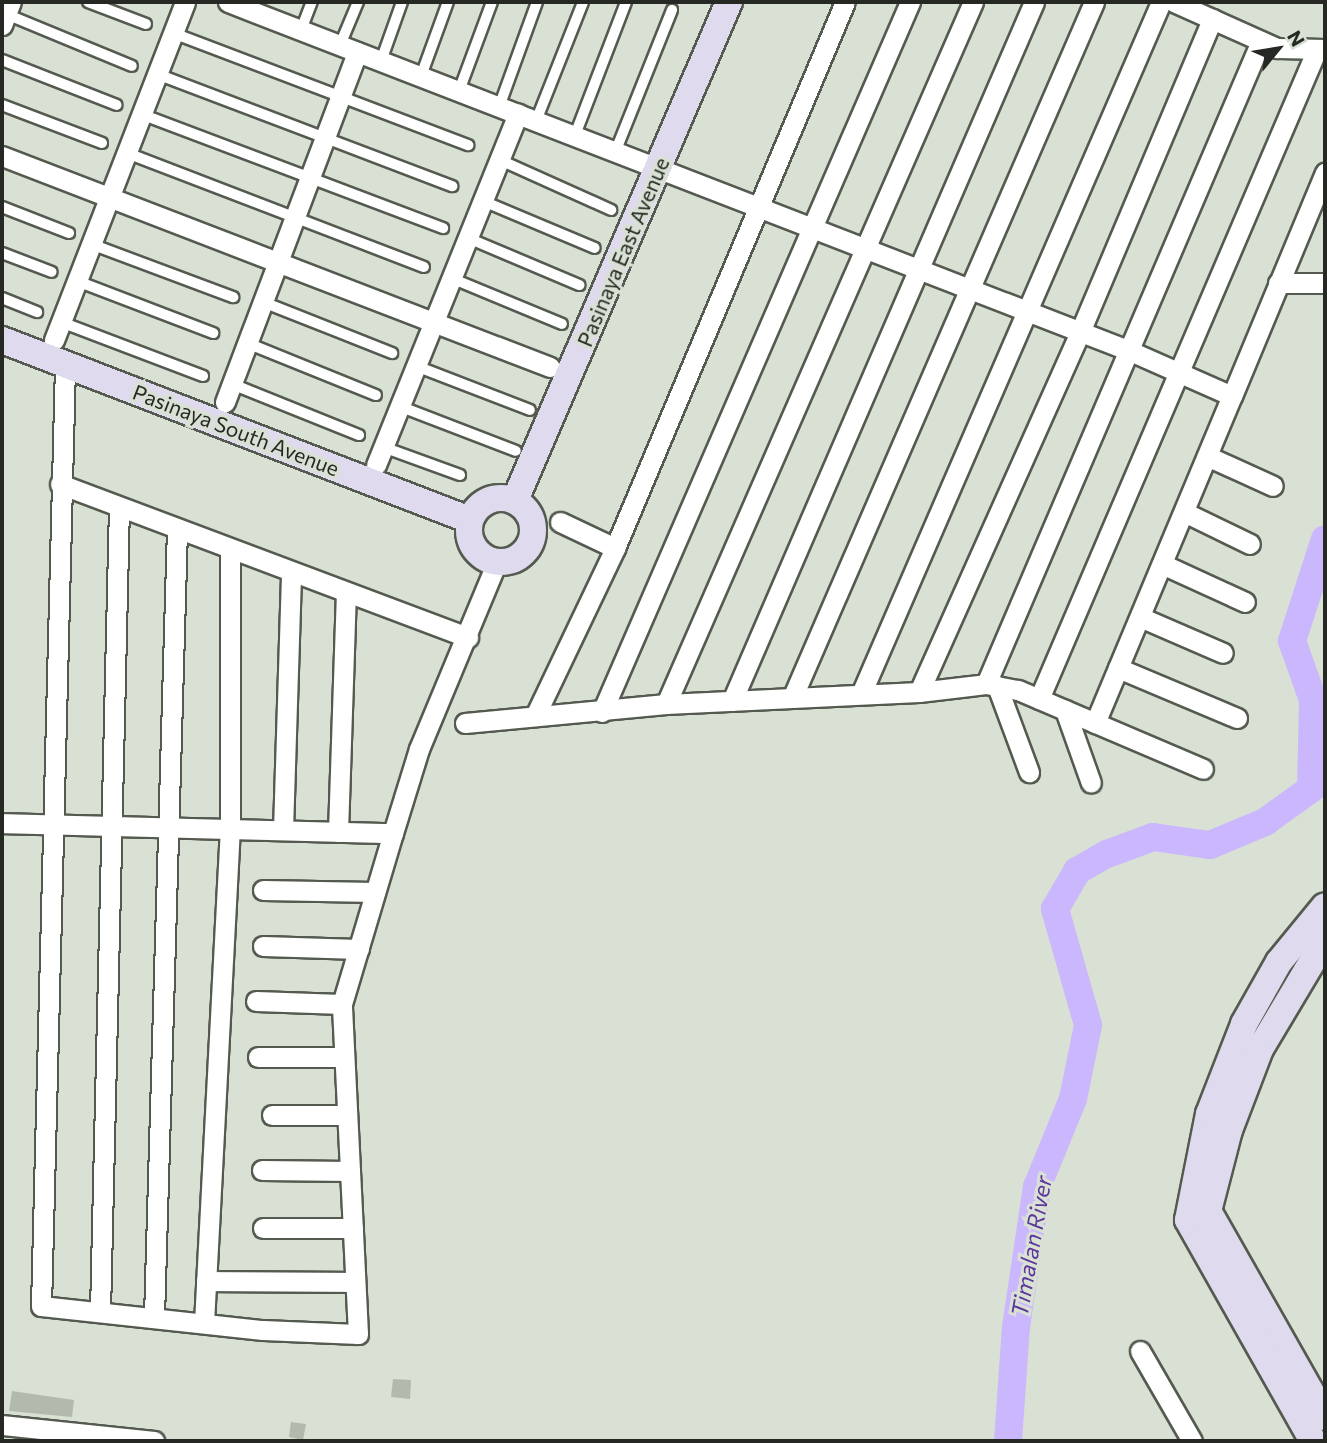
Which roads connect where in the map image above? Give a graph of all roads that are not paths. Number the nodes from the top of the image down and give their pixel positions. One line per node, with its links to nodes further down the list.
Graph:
1 (88, 2): 24 (lane)
2 (185, 2): 26 (street)
3 (228, 2): 20 (street)
4 (312, 2): 25 (lane)
5 (358, 2): 28 (lane)
6 (402, 2): 31 (lane)
7 (448, 2): 34 (lane)
8 (492, 2): 35 (lane)
9 (537, 2): 39 (lane)
10 (583, 2): 41 (lane)
11 (626, 2): 42 (lane)
12 (729, 2): 50 (street, Pasinaya East Avenue)
13 (845, 2): 57 (street)
14 (910, 2): 62 (street)
15 (973, 2): 67 (street)
16 (1034, 2): 71 (street)
17 (1094, 2): 78 (street)
18 (1161, 2): 82 (street)
19 (1174, 2): 23 (street)
20 (264, 8): 25 (street)
21 (672, 10): 46 (lane)
22 (6, 14): 32 (lane)
23 (1212, 19): 27 (street); 87 (street)
24 (146, 24)
25 (301, 30): 28 (street)
26 (173, 33): 33 (street); 36 (lane)
27 (1261, 41): 29 (street); 91 (street)
28 (349, 48): 31 (street); 36 (street)
29 (1321, 49): 96 (street)
30 (2, 60): 38 (lane)
31 (381, 61): 34 (street)
32 (132, 66)
33 (157, 74): 40 (street); 43 (lane)
34 (421, 76): 35 (street)
35 (459, 91): 39 (street)
36 (340, 98): 43 (street); 45 (lane)
37 (2, 104): 44 (lane)
38 (117, 105)
39 (499, 107): 41 (street)
40 (142, 114): 47 (street); 52 (lane)
41 (527, 117): 42 (street); 49 (street)
42 (575, 135): 46 (street)
43 (325, 138): 52 (street); 53 (lane)
44 (102, 143)
45 (468, 145)
46 (616, 150): 50 (street)
47 (127, 153): 54 (street); 59 (lane)
48 (2, 156): 54 (street)
49 (500, 160): 55 (street); 58 (lane)
50 (658, 169): 57 (street); 111 (street, Pasinaya East Avenue)
51 (1325, 173): 60 (street)
52 (310, 178): 59 (street); 61 (lane)
53 (452, 186)
54 (109, 198): 65 (street); 69 (street)
55 (483, 201): 64 (street); 66 (lane)
56 (2, 207): 63 (lane)
57 (757, 207): 62 (street); 118 (street)
58 (611, 210)
59 (295, 217): 69 (street); 70 (lane)
60 (1316, 218): 75 (street)
61 (443, 228)
62 (812, 228): 67 (street); 137 (street)
63 (69, 233)
64 (468, 238): 73 (street); 77 (lane)
65 (91, 244): 74 (street); 79 (lane)
66 (595, 248)
67 (868, 250): 71 (street); 135 (street)
68 (2, 253): 72 (lane)
69 (277, 262): 81 (street); 84 (street)
70 (424, 267)
71 (919, 270): 78 (street); 134 (street)
72 (52, 272)
73 (451, 278): 84 (street); 85 (lane)
74 (77, 281): 86 (street); 88 (lane)
75 (1278, 283): 76 (street); 100 (street)
76 (1325, 283)
77 (579, 285)
78 (970, 289): 82 (street); 132 (street)
79 (233, 297)
80 (2, 298): 83 (lane)
81 (263, 302): 90 (street); 92 (lane)
82 (1024, 310): 87 (street); 131 (street)
83 (37, 312)
84 (433, 323): 94 (street); 95 (street)
85 (562, 324)
86 (58, 331): 97 (lane)
87 (1080, 332): 91 (street); 130 (street)
88 (213, 333)
89 (2, 340): 93 (street, Pasinaya South Avenue)
90 (247, 343): 98 (street); 99 (lane)
91 (1130, 351): 96 (street); 129 (street)
92 (391, 353)
93 (65, 365): 109 (street); 114 (street, Pasinaya South Avenue)
94 (416, 366): 102 (street); 103 (lane)
95 (550, 367)
96 (1182, 373): 100 (street); 133 (street)
97 (203, 376)
98 (232, 384): 101 (street); 104 (lane)
99 (376, 395)
100 (1233, 396): 107 (street)
101 (225, 402)
102 (400, 406): 105 (lane); 106 (street)
103 (530, 411)
104 (359, 435)
105 (516, 451)
106 (379, 456): 108 (lane)
107 (1207, 456): 110 (street); 113 (street)
108 (460, 475)
109 (61, 484): 112 (street); 146 (street)
110 (1273, 486)
111 (515, 500): 114 (street); 120 (street)
112 (119, 507): 116 (street); 147 (street)
113 (1184, 512): 117 (street); 121 (street)
114 (470, 520): 120 (street)
115 (560, 522): 118 (street)
116 (177, 530): 119 (street); 148 (street)
117 (1250, 544)
118 (615, 548): 138 (street)
119 (230, 550): 122 (street); 149 (street)
120 (497, 562): 126 (street)
121 (1162, 564): 124 (street); 125 (street)
122 (291, 572): 123 (street); 150 (street)
123 (346, 592): 126 (street); 151 (street)
124 (1245, 602)
125 (1140, 617): 127 (street); 128 (street)
126 (468, 637): 152 (street)
127 (1223, 653)
128 (1118, 668): 139 (street); 141 (street)
129 (991, 685): 130 (street); 133 (street); 143 (street)
130 (919, 692): 131 (street)
131 (861, 694): 132 (street)
132 (793, 696): 134 (street)
133 (1039, 699): 136 (street)
134 (732, 701): 135 (street)
135 (666, 704): 137 (street)
136 (1065, 710): 141 (street); 144 (street)
137 (602, 712): 138 (street)
138 (535, 716): 140 (street)
139 (1237, 718)
140 (465, 723)
141 (1095, 723): 142 (street)
142 (1203, 769)
143 (1029, 772)
144 (1091, 783)
145 (2, 823): 146 (street)
146 (53, 825): 147 (street); 171 (street)
147 (114, 826): 148 (street); 171 (street)
148 (169, 827): 149 (street); 172 (street)
149 (230, 829): 150 (street); 169 (street)
150 (283, 830): 151 (street)
151 (338, 832): 152 (street)
152 (393, 833): 154 (street)
153 (263, 890): 154 (street)
154 (375, 892): 158 (street)
155 (1325, 906): 179 (street)
156 (1325, 940): 175 (street)
157 (263, 946): 158 (street)
158 (359, 948): 160 (street)
159 (256, 1000): 160 (street)
160 (342, 1004): 162 (street)
161 (258, 1057): 162 (street)
162 (344, 1057): 164 (street)
163 (272, 1115): 164 (street)
164 (347, 1115): 166 (street)
165 (262, 1170): 166 (street)
166 (350, 1171): 168 (street)
167 (263, 1228): 168 (street)
168 (353, 1228): 170 (street)
169 (206, 1281): 170 (street); 173 (street)
170 (355, 1282): 173 (street)
171 (100, 1312): 172 (street)
172 (154, 1317): 173 (street)
173 (204, 1323)
174 (1140, 1351): 177 (street)
175 (1325, 1417)
176 (2, 1425): 178 (street)
177 (1187, 1439)
178 (155, 1441)
179 (1313, 1441)

